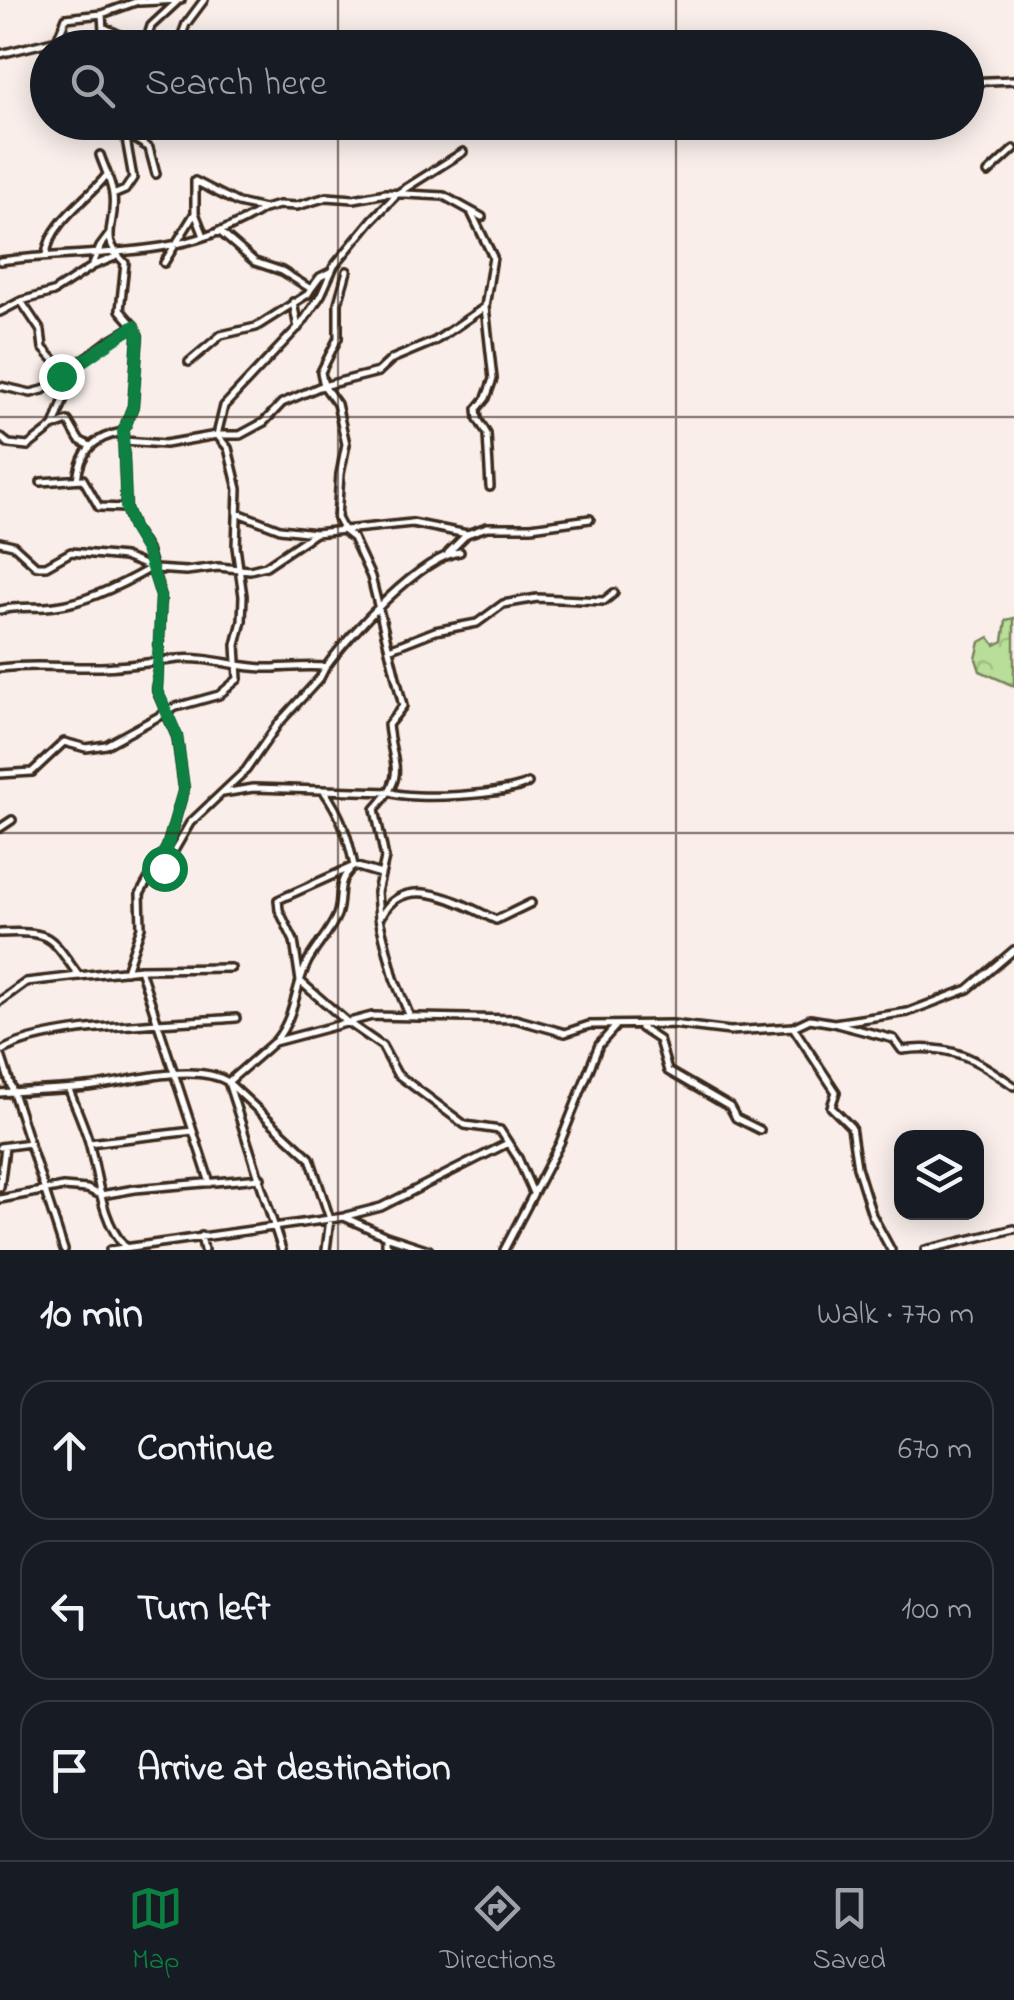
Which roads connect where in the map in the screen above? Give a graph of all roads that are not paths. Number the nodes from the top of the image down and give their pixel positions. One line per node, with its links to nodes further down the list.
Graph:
1 (180, 0): 3 (street); 8 (street)
2 (204, 0): 9 (street)
3 (140, 1): 4 (street)
4 (102, 14): 5 (street); 6 (street)
5 (105, 28): 7 (street)
6 (61, 30)
7 (109, 30)
8 (150, 30)
9 (184, 30)
10 (30, 47): 11 (street)
11 (0, 54)
12 (1014, 80): 13 (street)
13 (984, 81)
14 (127, 140): 23 (street)
15 (138, 140): 20 (street)
16 (1014, 149): 19 (street)
17 (464, 152): 22 (street)
18 (100, 155): 21 (street)
19 (988, 173)
20 (156, 174)
21 (106, 176): 23 (street); 34 (street)
22 (398, 193): 24 (street); 25 (street); 39 (street)
23 (113, 194): 29 (street)
24 (264, 209): 26 (street); 28 (street)
25 (471, 211): 27 (street); 43 (street)
26 (195, 213): 30 (street); 31 (street)
27 (482, 216)
28 (219, 231): 30 (street); 40 (street)
29 (110, 232): 32 (street); 33 (street)
30 (204, 236): 31 (street)
31 (177, 244): 33 (street); 36 (street)
32 (97, 254): 33 (street); 34 (street); 37 (street)
33 (114, 254): 37 (street); 45 (street)
34 (46, 255): 35 (street)
35 (0, 261)
36 (164, 263)
37 (93, 266): 41 (street)
38 (347, 271): 50 (street)
39 (330, 272): 40 (street); 46 (street)
40 (311, 288): 42 (street)
41 (21, 301): 44 (street); 48 (street)
42 (293, 302): 46 (street); 47 (street)
43 (485, 307): 50 (street); 59 (street)
44 (0, 312)
45 (134, 326): 48 (street); 52 (street)
46 (298, 328): 53 (street)
47 (189, 362)
48 (59, 378): 49 (street); 51 (street)
49 (0, 386)
50 (324, 386): 53 (street); 63 (street)
51 (54, 426): 54 (street); 56 (street)
52 (123, 432): 55 (street); 56 (street)
53 (217, 435): 55 (street); 61 (street)
54 (0, 437)
55 (124, 441): 60 (street)
56 (90, 446): 57 (street)
57 (77, 479): 58 (street); 60 (street)
58 (41, 482)
59 (490, 487)
60 (126, 508): 69 (street)
61 (238, 513): 64 (street); 70 (street)
62 (590, 519): 65 (street)
63 (344, 531): 64 (street); 65 (street); 72 (street)
64 (316, 533): 70 (street)
65 (467, 534): 68 (street)
66 (0, 542): 69 (street)
67 (460, 552): 68 (street)
68 (447, 554): 72 (street)
69 (151, 568): 70 (street); 73 (street); 75 (street)
70 (239, 570): 76 (street)
71 (614, 593): 74 (street)
72 (378, 607): 74 (street); 77 (street)
73 (0, 610)
74 (389, 649): 83 (street)
75 (159, 664): 76 (street); 78 (street); 79 (street)
76 (238, 664): 77 (street); 79 (street)
77 (326, 667): 84 (street)
78 (0, 668)
79 (165, 713): 80 (street); 88 (street)
80 (0, 774)
81 (528, 783): 83 (street)
82 (324, 790): 83 (street); 84 (street); 87 (street)
83 (390, 792): 89 (street)
84 (224, 794): 88 (street)
85 (12, 820): 86 (street)
86 (0, 828)
87 (354, 866): 89 (street); 98 (street); 98 (street)
88 (153, 874): 96 (street)
89 (381, 874): 91 (street)
90 (532, 903): 91 (street)
91 (379, 919): 100 (street)
92 (0, 933): 97 (street)
93 (1014, 950): 103 (street)
94 (231, 968): 95 (street)
95 (140, 970): 96 (street); 104 (street)
96 (126, 971): 97 (street)
97 (80, 976): 99 (street)
98 (300, 981): 102 (street); 108 (street)
99 (0, 1001)
100 (410, 1017): 102 (street); 105 (street)
101 (236, 1018): 104 (street)
102 (346, 1021): 108 (street); 119 (street)
103 (834, 1023): 107 (street); 111 (street)
104 (157, 1025): 109 (street); 114 (street)
105 (616, 1026): 106 (street); 125 (street)
106 (638, 1026): 107 (street); 115 (street)
107 (793, 1027): 143 (street)
108 (274, 1042): 110 (street)
109 (176, 1074): 110 (street); 112 (street); 116 (street)
110 (228, 1082): 121 (street); 129 (street)
111 (1014, 1086)
112 (69, 1088): 114 (street); 117 (street)
113 (0, 1092): 114 (street)
114 (13, 1092): 118 (street)
115 (760, 1130)
116 (193, 1131): 117 (street); 122 (street)
117 (89, 1142): 126 (street)
118 (30, 1143): 120 (street); 124 (street)
119 (508, 1143): 125 (street); 128 (street)
120 (3, 1147): 123 (street)
121 (261, 1178): 122 (street); 130 (street)
122 (210, 1183): 126 (street)
123 (0, 1187)
124 (44, 1190): 126 (street); 127 (street); 135 (street)
125 (533, 1194): 142 (street)
126 (101, 1195): 134 (street)
127 (0, 1198)
128 (344, 1217): 129 (street); 133 (street)
129 (330, 1219): 130 (street); 139 (street)
130 (275, 1224): 132 (street); 138 (street)
131 (1014, 1229): 144 (street)
132 (202, 1236): 134 (street); 137 (street)
133 (386, 1236): 140 (street); 141 (street)
134 (127, 1249): 136 (street)
135 (64, 1250)
136 (110, 1250)
137 (204, 1250)
138 (282, 1250)
139 (326, 1250)
140 (392, 1250)
141 (430, 1250)
142 (504, 1250)
143 (891, 1250)
144 (925, 1250)

